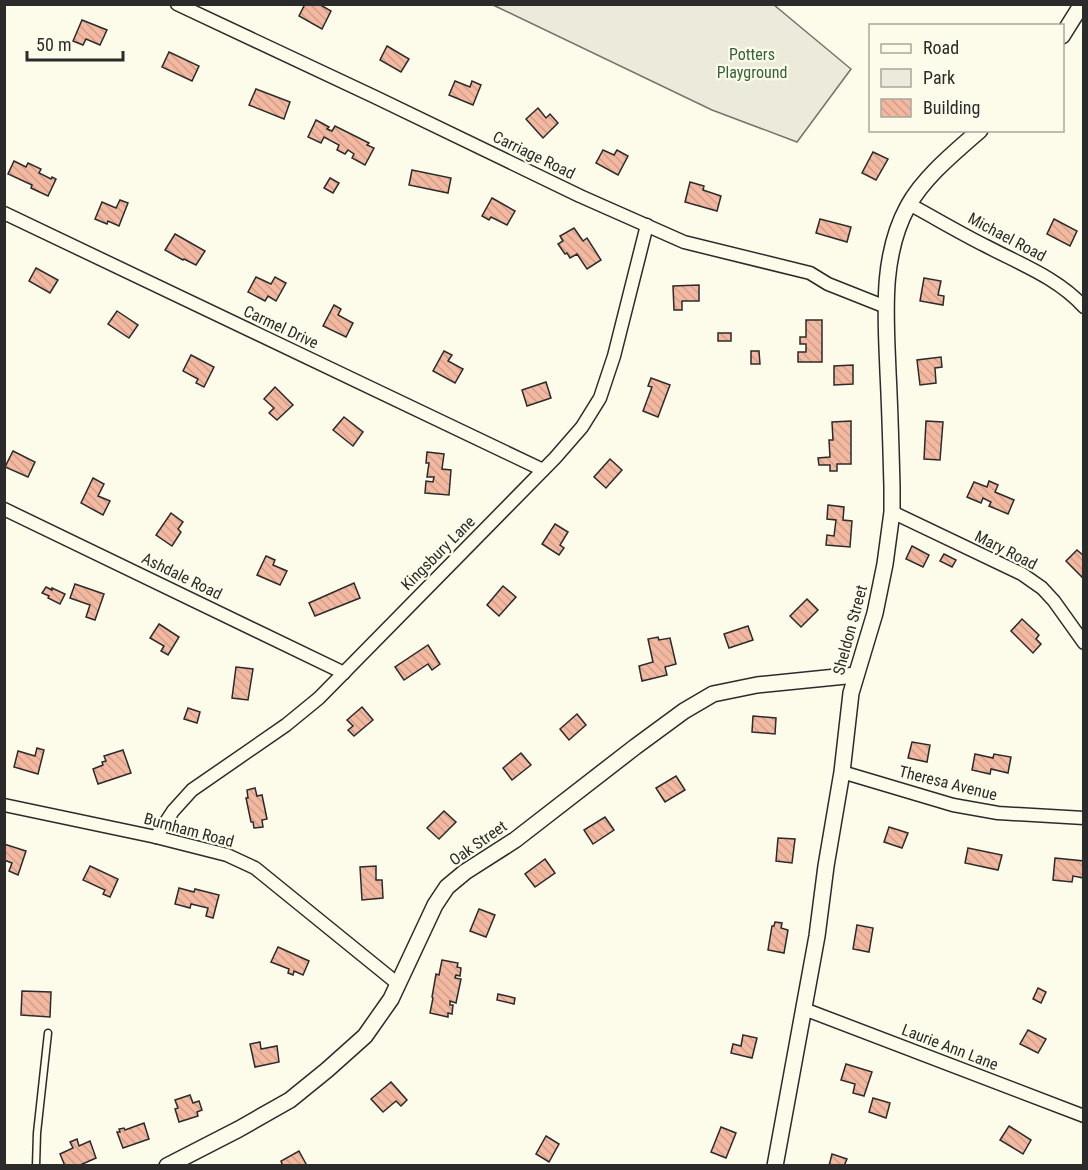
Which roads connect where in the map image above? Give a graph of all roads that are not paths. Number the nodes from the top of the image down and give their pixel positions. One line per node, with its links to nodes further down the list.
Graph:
1 (177, 4): 7 (street, Carriage Road)
2 (1082, 4): 3 (street)
3 (1064, 33)
4 (978, 132): 5 (street, Sheldon Street)
5 (909, 204): 8 (street, Sheldon Street); 9 (street, Michael Road)
6 (4, 213): 10 (street, Carmel Drive)
7 (647, 225): 8 (street, Carriage Road); 10 (street, Kingsbury Lane)
8 (886, 307): 12 (street, Sheldon Street)
9 (1083, 307)
10 (543, 470): 14 (street, Kingsbury Lane)
11 (4, 508): 14 (street, Ashdale Road)
12 (892, 512): 13 (street, Mary Road); 15 (street, Sheldon Street)
13 (1083, 643)
14 (344, 673): 19 (street, Kingsbury Lane)
15 (856, 675): 16 (street, Sheldon Street); 20 (street, Oak Street)
16 (842, 772): 18 (street, Theresa Avenue); 21 (street, Sheldon Street)
17 (4, 805): 19 (street, Burnham Road)
18 (1083, 818)
19 (156, 837): 20 (street, Burnham Road)
20 (398, 984): 25 (street, Oak Street)
21 (804, 1009): 23 (street, Laurie Ann Lane); 26 (street, Sheldon Street)
22 (48, 1033): 24 (lane)
23 (1083, 1116)
24 (36, 1166)
25 (167, 1166)
26 (776, 1166)

